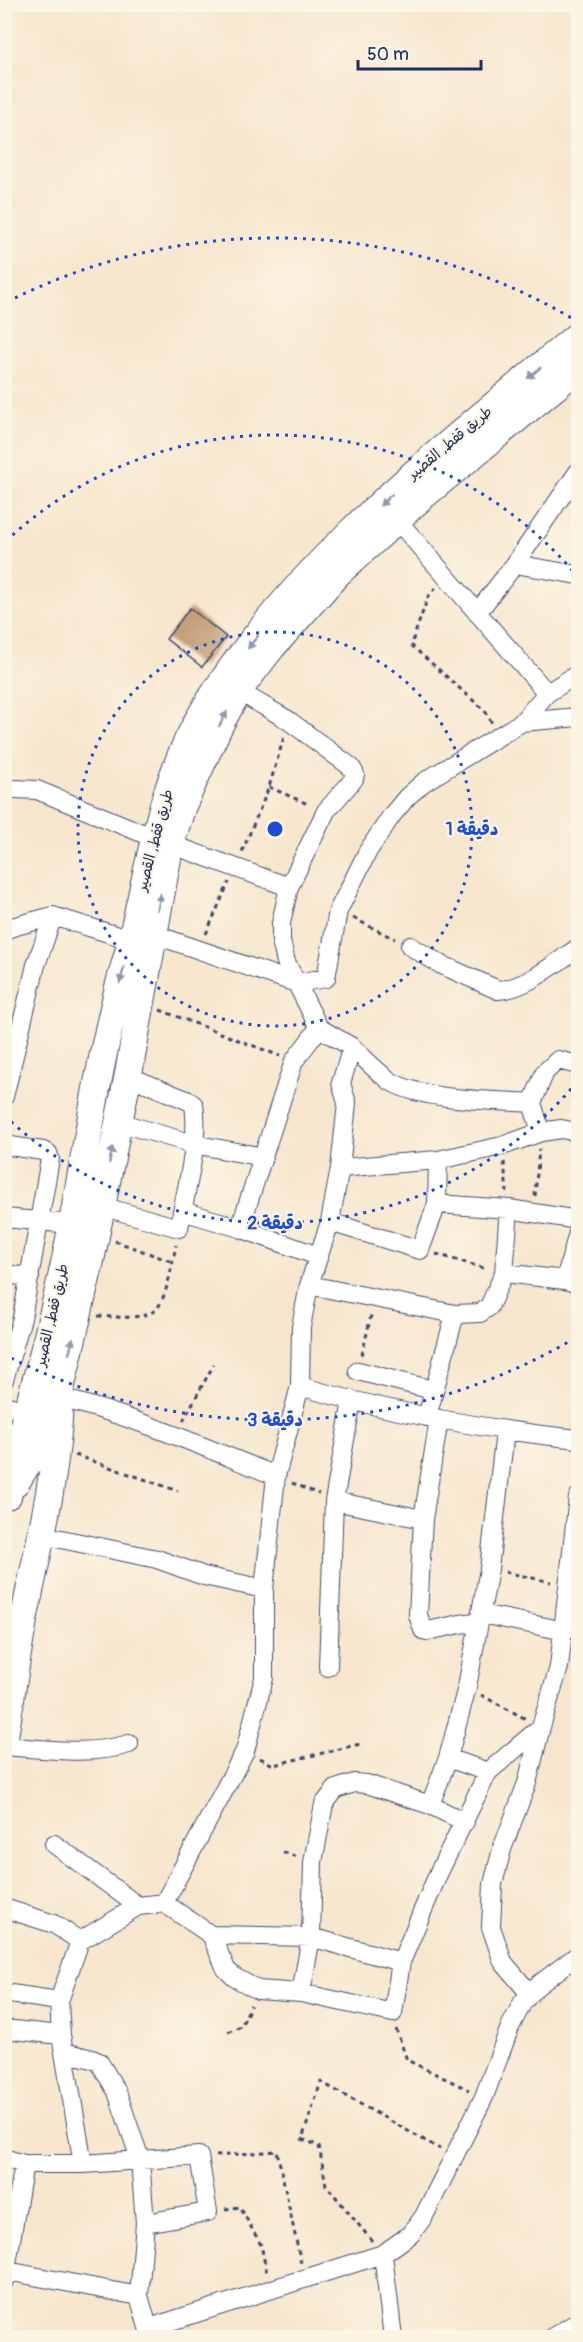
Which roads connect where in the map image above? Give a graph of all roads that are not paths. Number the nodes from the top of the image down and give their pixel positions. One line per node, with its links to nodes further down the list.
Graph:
1 (579, 335): 3 (main road, طريق قفط, القصير, one-way to 3)
2 (579, 368): 3 (main road, طريق قفط, القصير)
3 (451, 458): 5 (main road, طريق قفط, القصير); 15 (main road, طريق قفط, القصير, one-way to 15)
4 (579, 472): 6 (street)
5 (397, 520): 8 (street); 10 (main road, طريق قفط, القصير)
6 (516, 564): 7 (street); 8 (street)
7 (579, 575)
8 (477, 613): 11 (street)
9 (579, 674): 11 (street)
10 (238, 691): 15 (main road, طريق قفط, القصير, one-way to 10); 16 (street)
11 (547, 693): 13 (street)
12 (579, 717): 13 (street)
13 (522, 722): 22 (street)
14 (15, 789): 15 (street)
15 (162, 841): 16 (street); 19 (main road, طريق قفط, القصير)
16 (289, 887): 22 (street)
17 (53, 916): 18 (street); 19 (street); 27 (street)
18 (4, 931)
19 (142, 937): 22 (street); 26 (main road, طريق قفط, القصير); 46 (main road, طريق قفط, القصير, one-way to 46)
20 (410, 946): 21 (street)
21 (579, 948)
22 (296, 983): 23 (street)
23 (319, 1028): 24 (street); 34 (street)
24 (352, 1047): 28 (street); 36 (street)
25 (579, 1065): 28 (street)
26 (128, 1076): 29 (main road, طريق قفط, القصير); 32 (street)
27 (4, 1098)
28 (532, 1103): 30 (street)
29 (118, 1122): 32 (street); 38 (main road, طريق قفط, القصير, one-way to 29)
30 (541, 1132): 31 (street); 35 (street)
31 (579, 1132)
32 (193, 1144): 34 (street); 40 (street)
33 (4, 1145): 43 (street)
34 (263, 1157): 45 (street)
35 (438, 1160): 36 (street); 37 (street)
36 (340, 1168): 44 (street)
37 (436, 1204): 39 (street); 44 (street)
38 (101, 1206): 40 (street); 46 (main road, طريق قفط, القصير)
39 (509, 1209): 42 (street); 49 (street)
40 (182, 1210): 45 (street)
41 (4, 1218): 43 (street)
42 (579, 1220)
43 (40, 1221): 46 (street); 51 (street)
44 (330, 1222): 48 (street)
45 (240, 1228): 48 (street)
46 (83, 1229): 60 (main road, طريق قفط, القصير, one-way to 46); 62 (main road, طريق قفط, القصير)
47 (579, 1233): 52 (street)
48 (318, 1256): 53 (street)
49 (504, 1273): 52 (street); 54 (street)
50 (4, 1274): 51 (street)
51 (30, 1277): 55 (street)
52 (572, 1282)
53 (309, 1285): 54 (street); 58 (street)
54 (455, 1314): 59 (street)
55 (13, 1318): 57 (street)
56 (358, 1371): 59 (street)
57 (4, 1380)
58 (300, 1386): 61 (street); 66 (street)
59 (433, 1390): 63 (street)
60 (60, 1393): 66 (street); 68 (main road, طريق قفط, القصير); 71 (main road, طريق قفط, القصير)
61 (352, 1401): 63 (street); 69 (street)
62 (16, 1408): 68 (main road, طريق قفط, القصير)
63 (433, 1418): 64 (street); 70 (street)
64 (505, 1431): 65 (street); 73 (street)
65 (579, 1439)
66 (276, 1476): 72 (street)
67 (579, 1497): 74 (street)
68 (6, 1498)
69 (334, 1501): 70 (street); 76 (street)
70 (423, 1519): 73 (street)
71 (42, 1535): 72 (street); 77 (main road, طريق قفط, القصير)
72 (264, 1589): 87 (street)
73 (480, 1619): 74 (street); 82 (street)
74 (565, 1630): 78 (street)
75 (4, 1634): 77 (main road)
76 (328, 1667)
77 (14, 1684): 79 (main road, طريق قفط, القصير)
78 (541, 1726): 83 (street); 97 (street)
79 (4, 1739)
80 (129, 1744): 81 (street)
81 (4, 1746)
82 (448, 1758): 83 (street); 84 (street)
83 (488, 1772): 85 (street)
84 (430, 1805): 85 (street); 91 (street)
85 (465, 1822): 94 (street)
86 (54, 1844): 88 (street)
87 (164, 1903): 88 (street); 90 (street)
88 (138, 1906): 92 (street)
89 (4, 1908): 92 (street)
90 (211, 1935): 91 (street); 96 (street)
91 (311, 1937): 94 (street); 96 (street)
92 (80, 1941): 98 (street)
93 (579, 1955): 97 (street)
94 (401, 1962): 96 (street)
95 (4, 1993): 98 (street)
96 (301, 1994)
97 (530, 1994): 107 (street)
98 (59, 2001): 100 (street)
99 (4, 2029): 100 (street)
100 (62, 2044): 102 (street); 104 (street)
101 (4, 2158): 103 (street)
102 (140, 2158): 104 (street); 105 (street); 105 (street)
103 (24, 2164): 104 (street); 106 (street)
104 (83, 2164)
105 (145, 2223): 109 (street)
106 (8, 2238): 108 (street)
107 (383, 2254): 111 (street); 112 (street)
108 (6, 2276): 109 (street)
109 (139, 2296): 111 (street)
110 (579, 2322): 113 (street)
111 (150, 2333)
112 (393, 2337)
113 (551, 2337)

